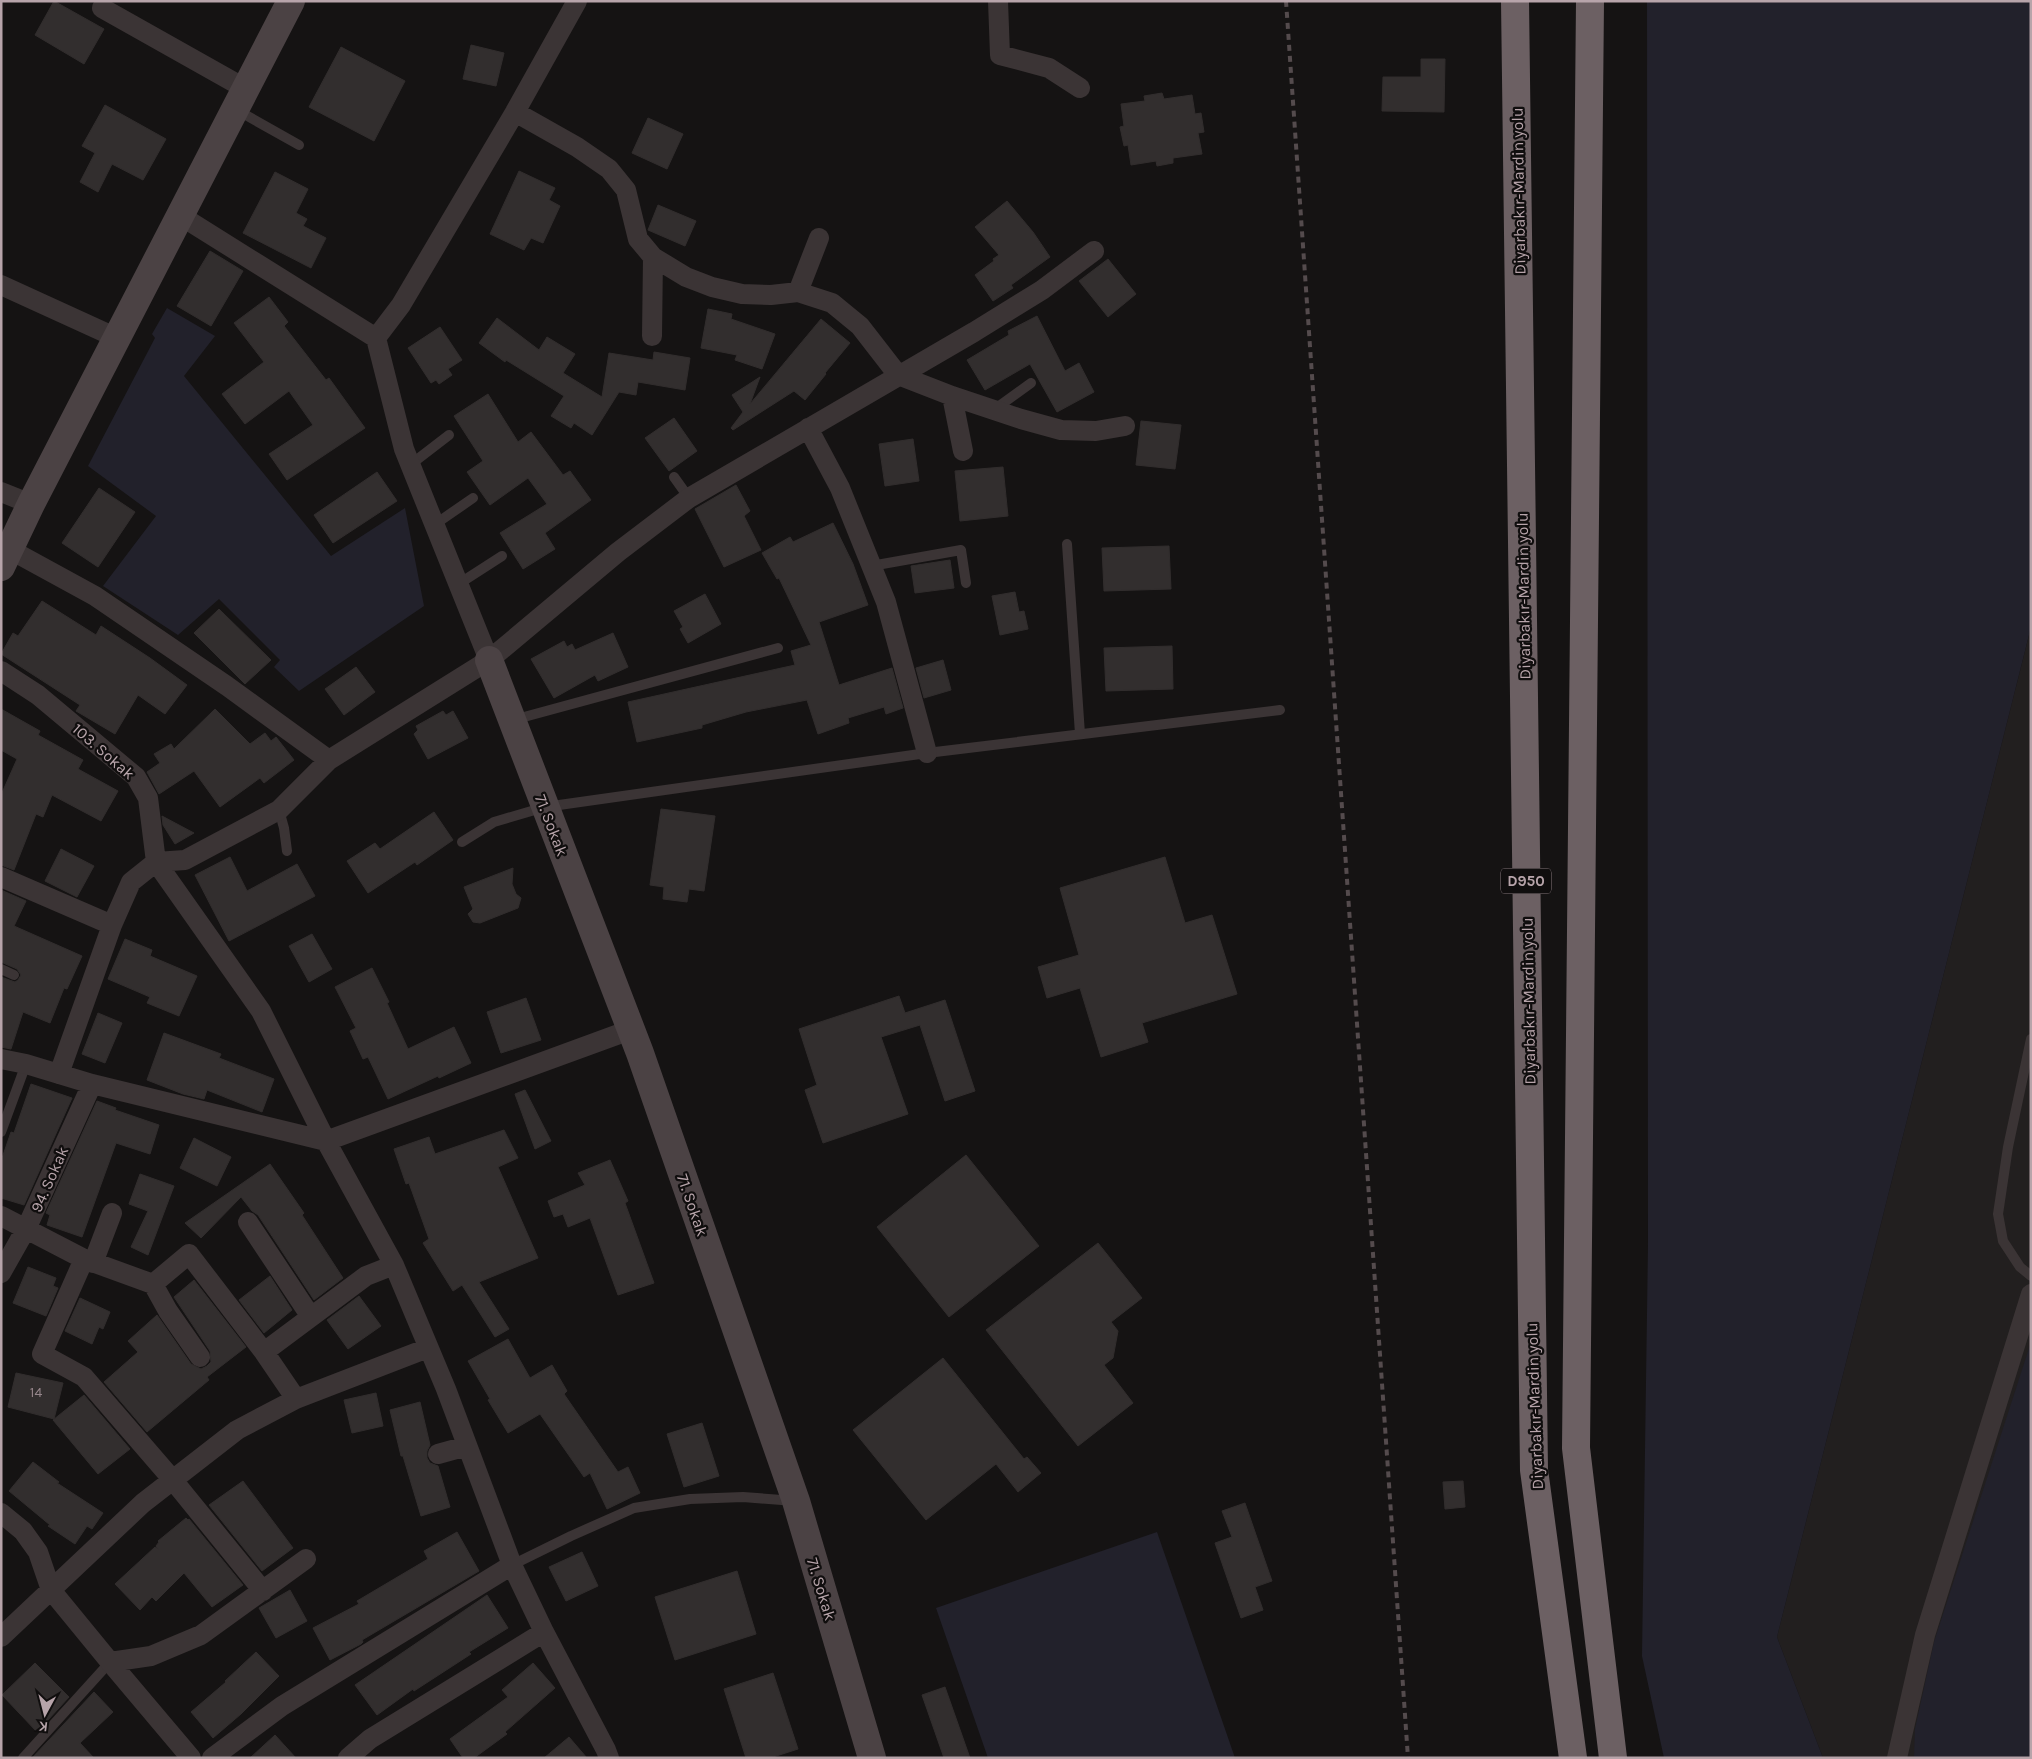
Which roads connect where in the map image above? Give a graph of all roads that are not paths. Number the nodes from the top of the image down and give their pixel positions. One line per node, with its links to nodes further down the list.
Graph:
1 (291, 1): 8 (street)
2 (577, 1): 9 (street)
3 (998, 1): 7 (street)
4 (1515, 1): 99 (highway, Diyarbakır-Mardin yolu / D950)
5 (1590, 1): 100 (highway)
6 (102, 8): 8 (street)
7 (1080, 88)
8 (240, 99): 10 (lane); 11 (street)
9 (515, 112): 14 (street); 19 (street)
10 (299, 145)
11 (181, 216): 18 (street); 19 (street)
12 (818, 238): 16 (street)
13 (1094, 251): 20 (street)
14 (653, 257): 16 (street); 17 (street)
15 (1, 285): 18 (street)
16 (798, 292): 20 (street)
17 (652, 336)
18 (117, 338): 33 (street)
19 (376, 338): 28 (street)
20 (898, 375): 22 (street); 25 (street)
21 (1031, 383): 23 (lane)
22 (952, 396): 23 (street); 27 (street)
23 (996, 409): 24 (street)
24 (1125, 426)
25 (808, 428): 32 (street); 38 (street)
26 (449, 436): 28 (lane)
27 (963, 451)
28 (410, 465): 34 (street)
29 (674, 477): 32 (lane)
30 (1, 492): 33 (street)
31 (473, 498): 34 (lane)
32 (688, 498): 42 (street)
33 (32, 504): 37 (street)
34 (434, 525): 40 (street)
35 (1067, 544): 46 (lane)
36 (502, 556): 40 (lane)
37 (5, 558): 48 (street)
38 (871, 566): 39 (lane); 47 (street)
39 (966, 583)
40 (458, 585): 42 (street)
41 (778, 648): 45 (lane)
42 (489, 660): 45 (street, 71. Sokak); 48 (street)
43 (1, 671): 53 (street, 103. Sokak)
44 (1280, 710): 46 (lane)
45 (512, 720): 49 (street, 71. Sokak)
46 (1080, 734): 47 (lane)
47 (927, 753): 49 (lane)
48 (329, 760): 50 (street)
49 (545, 807): 51 (lane); 58 (street, 71. Sokak)
50 (279, 810): 52 (lane); 53 (street)
51 (462, 842)
52 (287, 851)
53 (156, 862): 55 (street); 65 (street)
54 (1, 877): 55 (street)
55 (112, 925): 62 (street)
56 (1, 969): 57 (lane)
57 (14, 975)
58 (630, 1030): 65 (street); 84 (street, 71. Sokak)
59 (2031, 1039): 73 (lane)
60 (1, 1059): 61 (street)
61 (26, 1064): 62 (street); 64 (lane)
62 (59, 1074): 63 (street)
63 (92, 1084): 65 (street); 69 (street, 94. Sokak)
64 (1, 1132)
65 (326, 1141): 71 (street)
66 (112, 1213): 70 (street)
67 (1, 1216): 69 (street)
68 (248, 1222): 76 (street)
69 (27, 1228): 70 (street); 72 (street, 94. Sokak)
70 (89, 1261): 74 (street); 83 (street)
71 (394, 1265): 76 (street); 77 (street)
72 (1, 1273)
73 (2031, 1276)
74 (152, 1284): 78 (street); 79 (street)
75 (2031, 1294): 101 (street)
76 (311, 1317): 78 (street)
77 (428, 1348): 80 (street); 81 (street)
78 (264, 1352): 80 (street)
79 (200, 1357)
80 (296, 1400): 83 (street)
81 (468, 1446): 82 (street); 87 (street)
82 (438, 1454)
83 (172, 1479): 88 (street); 89 (street)
84 (796, 1501): 87 (lane); 98 (street, 71. Sokak)
85 (1, 1513): 88 (street)
86 (306, 1559): 89 (street)
87 (512, 1565): 90 (street); 95 (street)
88 (51, 1590): 91 (street); 92 (street)
89 (262, 1591): 92 (street)
90 (544, 1632): 96 (street); 97 (street)
91 (1, 1636)
92 (110, 1662): 93 (lane); 94 (street)
93 (23, 1758)
94 (191, 1758)
95 (212, 1758)
96 (348, 1758)
97 (608, 1758)
98 (872, 1758)
99 (1573, 1758)
100 (1614, 1758)
101 (1897, 1758)

